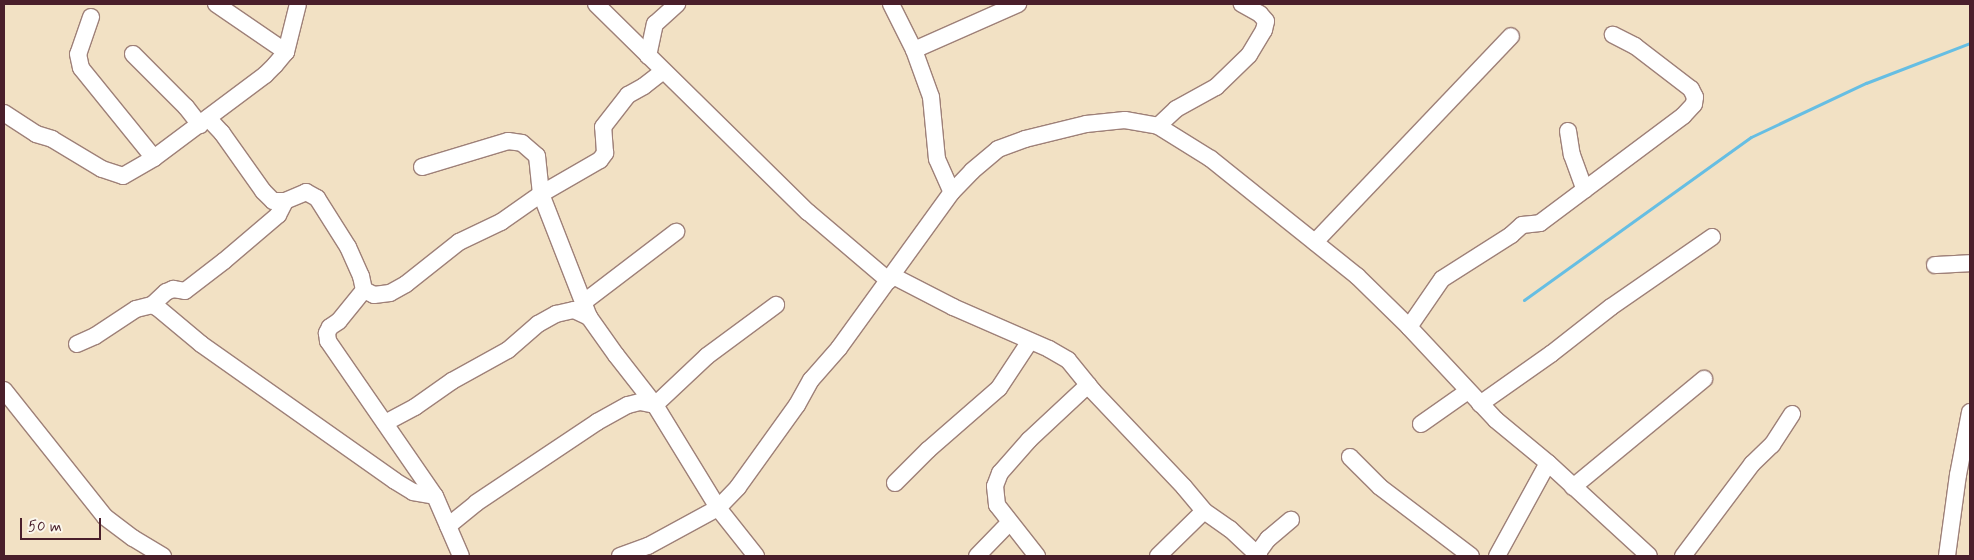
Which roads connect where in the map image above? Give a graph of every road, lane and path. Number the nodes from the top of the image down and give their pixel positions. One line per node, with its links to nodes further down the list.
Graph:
1 (216, 4): 12 (street)
2 (298, 4): 12 (street)
3 (596, 4): 14 (street)
4 (677, 4): 14 (street)
5 (891, 4): 11 (street)
6 (1018, 4): 11 (street)
7 (1242, 4): 18 (street)
8 (91, 17): 20 (street)
9 (1511, 36): 28 (street)
10 (1613, 36): 22 (street)
11 (914, 50): 23 (street)
12 (286, 52): 17 (street)
13 (133, 54): 17 (street)
14 (648, 56): 15 (street)
15 (663, 71): 24 (street); 31 (street)
16 (4, 112): 20 (street)
17 (204, 122): 20 (street); 25 (street)
18 (1158, 126): 23 (street); 28 (street)
19 (1568, 131): 22 (street)
20 (154, 158)
21 (422, 167): 24 (street)
22 (1585, 190): 36 (street)
23 (952, 192): 31 (street)
24 (541, 194): 32 (street); 35 (street)
25 (285, 201): 32 (street); 33 (street)
26 (676, 232): 35 (street)
27 (1712, 237): 43 (street)
28 (1315, 242): 36 (street)
29 (1970, 263): 30 (street)
30 (1934, 265)
31 (891, 279): 37 (street); 54 (street)
32 (364, 290): 47 (street)
33 (152, 305): 38 (street); 53 (street)
34 (776, 305): 44 (street)
35 (587, 309): 44 (street); 47 (street)
36 (1409, 327): 42 (street)
37 (1030, 341): 40 (street); 51 (street)
38 (77, 344)
39 (1704, 379): 52 (street)
40 (1088, 385): 55 (street); 57 (street)
41 (4, 390): 60 (street)
42 (1468, 391): 43 (street); 48 (street)
43 (1480, 404): 50 (street)
44 (655, 405): 54 (street); 58 (street)
45 (1970, 412): 71 (street)
46 (1792, 414): 70 (street)
47 (385, 423): 53 (street)
48 (1421, 424)
49 (1350, 458): 67 (street)
50 (1548, 463): 52 (street); 68 (street)
51 (895, 483)
52 (1573, 487): 69 (street)
53 (435, 496): 58 (street)
54 (718, 508): 62 (street); 63 (street)
55 (1204, 511): 59 (street); 66 (street)
56 (1291, 520): 59 (street)
57 (1009, 523): 64 (street); 65 (street)
58 (448, 526): 61 (street)
59 (1258, 555)
60 (163, 556)
61 (461, 556)
62 (620, 556)
63 (756, 556)
64 (977, 556)
65 (1037, 556)
66 (1158, 556)
67 (1471, 556)
68 (1497, 556)
69 (1649, 556)
70 (1682, 556)
71 (1947, 556)

